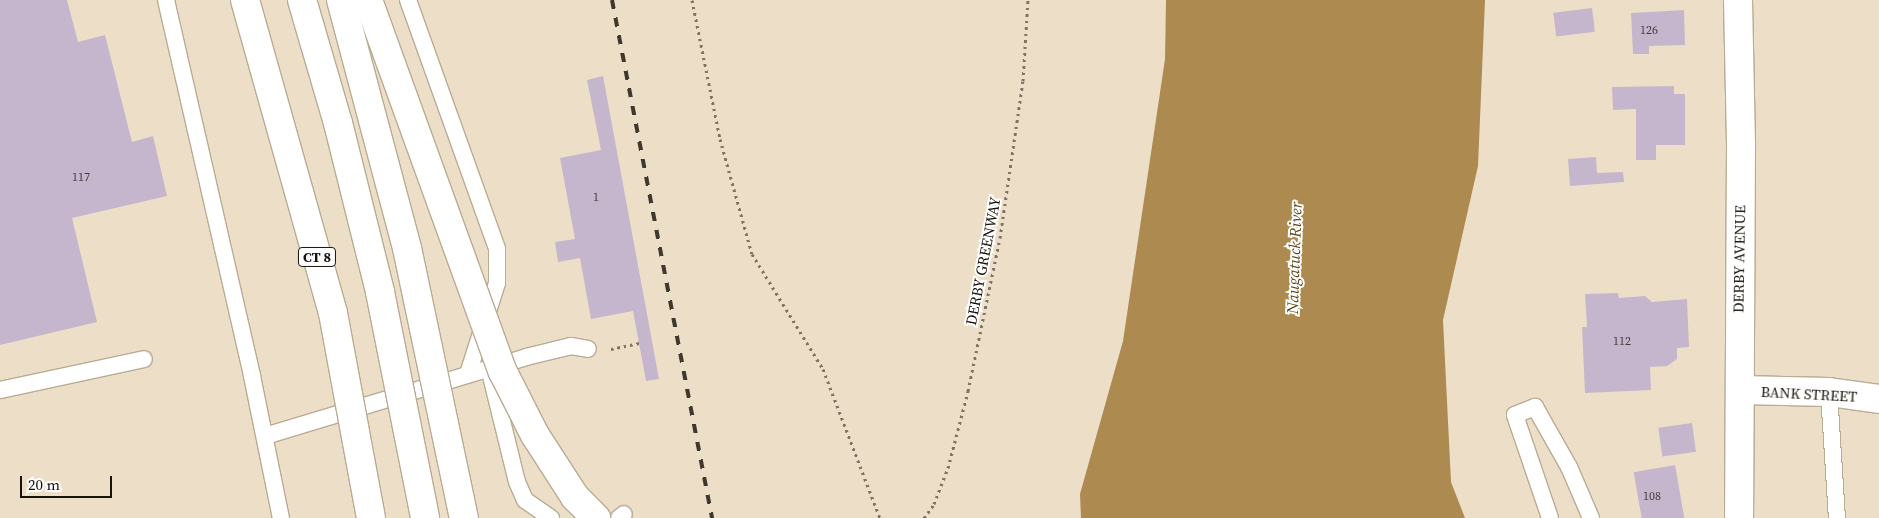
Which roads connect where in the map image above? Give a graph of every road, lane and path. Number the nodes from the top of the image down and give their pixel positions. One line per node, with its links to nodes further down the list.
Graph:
1 (166, 0): 18 (lane)
2 (245, 0): 20 (main road, CT 8, bridge)
3 (302, 0): 21 (main road, bridge)
4 (341, 0): 22 (main road, bridge)
5 (368, 0): 24 (main road, bridge)
6 (408, 0): 13 (lane)
7 (692, 0): 25 (path)
8 (1028, 0): 26 (path, DERBY GREENWAY)
9 (1738, 0): 15 (main road, DERBY AVENUE)
10 (588, 349): 12 (lane)
11 (144, 359): 14 (lane)
12 (489, 368): 13 (lane); 23 (lane)
13 (468, 374): 18 (lane)
14 (0, 390)
15 (1740, 390): 16 (main road, BANK STREET); 29 (main road, DERBY AVENUE)
16 (1829, 392): 17 (main road, BANK STREET); 30 (lane)
17 (1879, 399)
18 (265, 436): 19 (lane)
19 (281, 518)
20 (372, 518)
21 (425, 518)
22 (464, 518)
23 (551, 518)
24 (596, 518)
25 (880, 518)
26 (924, 518)
27 (1550, 518): 28 (lane)
28 (1591, 518)
29 (1739, 518)
30 (1837, 518)

